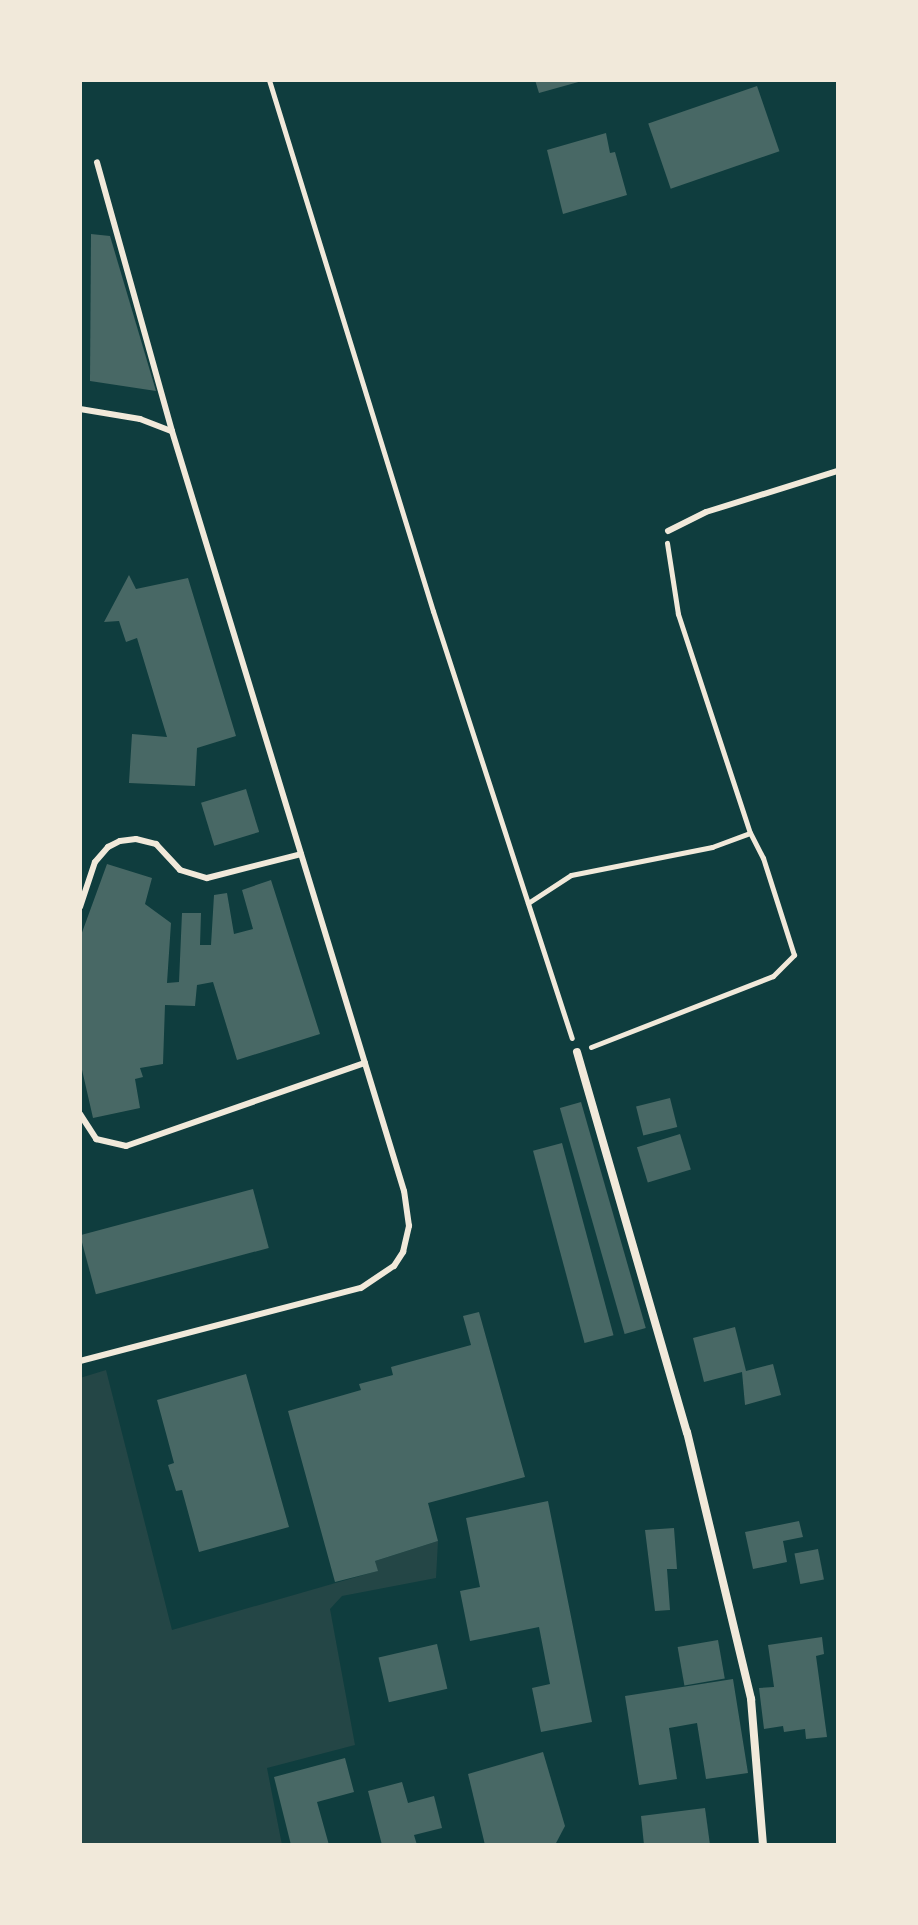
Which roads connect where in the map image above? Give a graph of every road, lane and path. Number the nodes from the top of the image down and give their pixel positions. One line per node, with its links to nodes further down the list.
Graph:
1 (269, 80): 9 (path)
2 (97, 162): 4 (lane)
3 (80, 409): 4 (lane)
4 (172, 431): 8 (lane)
5 (838, 471): 6 (lane)
6 (668, 531): 7 (path)
7 (750, 833): 9 (path); 11 (path)
8 (301, 854): 10 (lane); 12 (lane)
9 (528, 903): 11 (path)
10 (80, 907)
11 (577, 1052): 15 (street)
12 (365, 1063): 13 (lane); 14 (lane)
13 (80, 1114)
14 (80, 1361)
15 (763, 1845)

